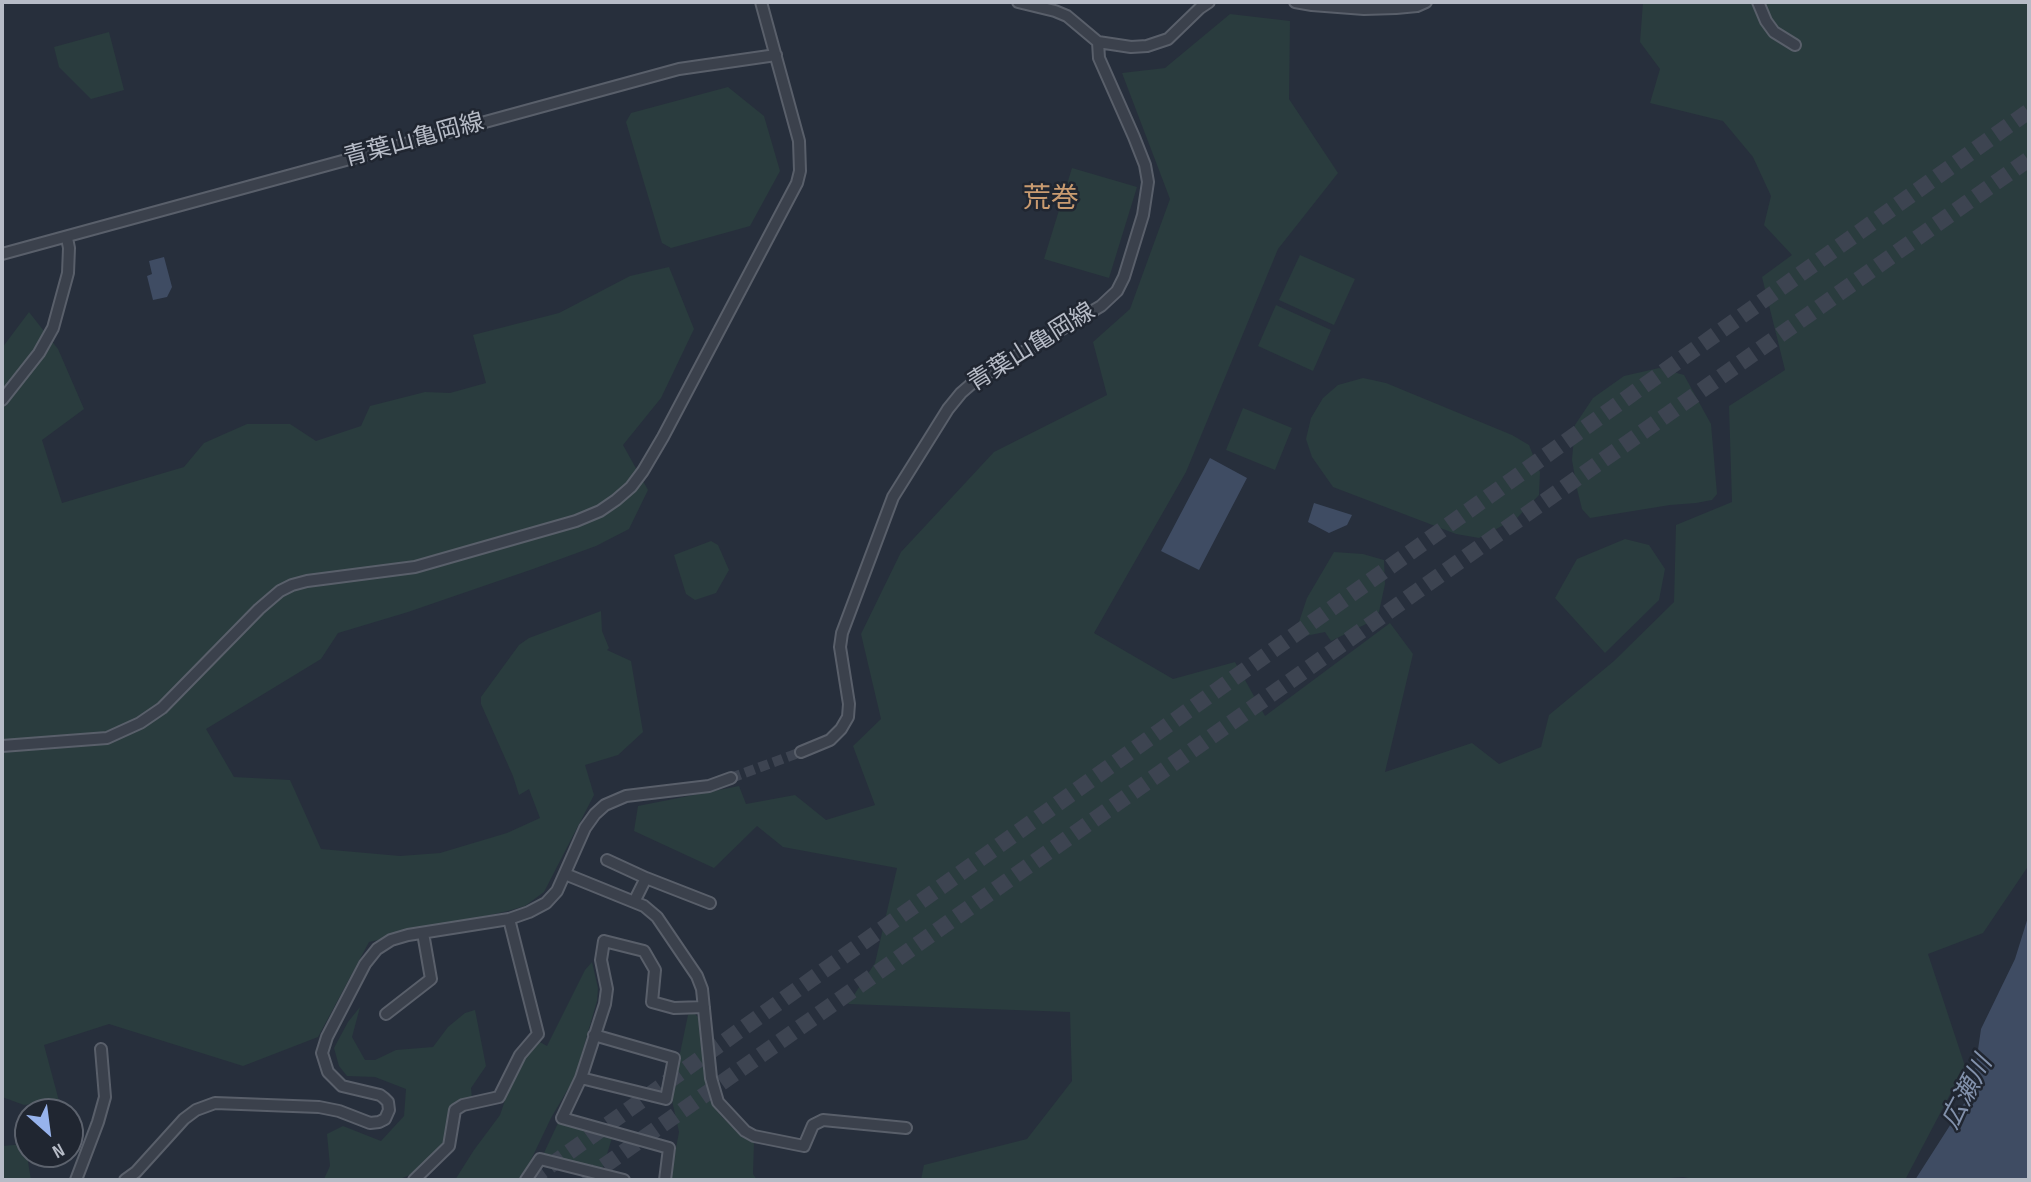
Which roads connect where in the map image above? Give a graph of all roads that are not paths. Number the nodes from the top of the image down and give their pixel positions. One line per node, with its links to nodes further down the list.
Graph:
1 (761, 2): 9 (street)
2 (1018, 2): 7 (street)
3 (1209, 2): 7 (street)
4 (1295, 2): 5 (street)
5 (1426, 2)
6 (1758, 2): 8 (street)
7 (1098, 42): 14 (street, 青葉山亀岡線)
8 (1795, 45)
9 (776, 55): 10 (street, 青葉山亀岡線); 13 (street)
10 (66, 238): 11 (street, 青葉山亀岡線); 12 (street)
11 (2, 254)
12 (2, 400)
13 (2, 746)
14 (801, 752)
15 (731, 778): 17 (street)
16 (607, 860): 18 (street)
17 (565, 874): 19 (street); 21 (street)
18 (646, 878): 19 (street); 20 (street)
19 (634, 902): 23 (street)
20 (710, 904)
21 (509, 919): 22 (street); 31 (street)
22 (423, 933): 24 (street); 30 (street)
23 (704, 1006): 25 (street); 28 (street)
24 (386, 1014)
25 (594, 1035): 27 (street); 27 (street)
26 (101, 1049): 29 (street)
27 (582, 1078): 34 (street)
28 (906, 1128)
29 (76, 1180)
30 (125, 1180)
31 (414, 1180)
32 (526, 1180): 33 (street)
33 (624, 1180)
34 (665, 1180)

